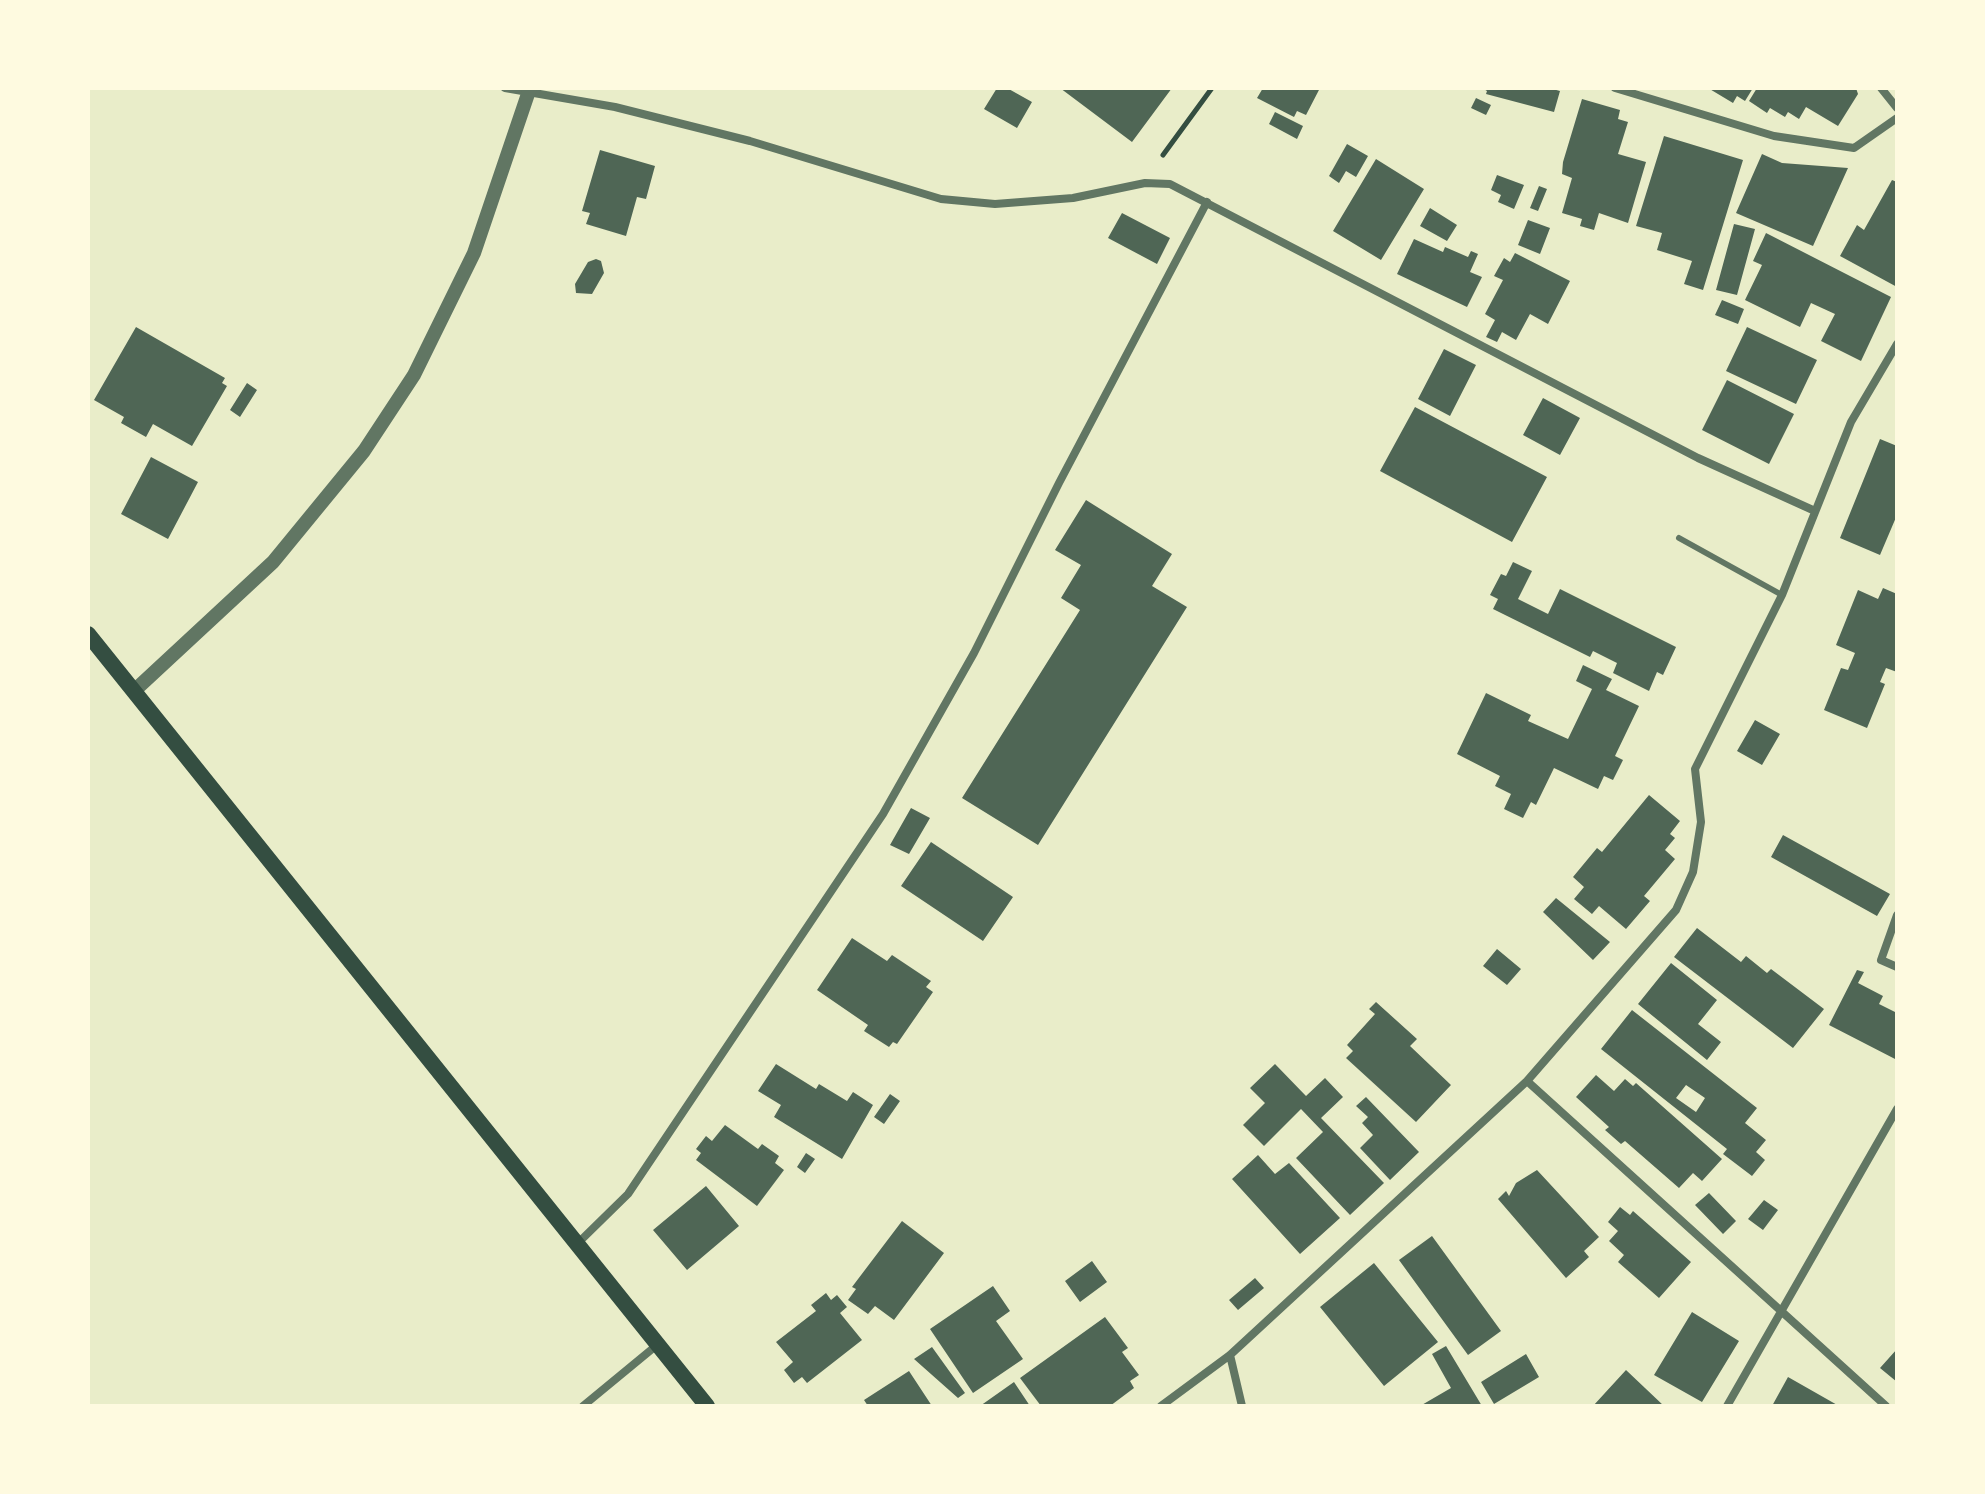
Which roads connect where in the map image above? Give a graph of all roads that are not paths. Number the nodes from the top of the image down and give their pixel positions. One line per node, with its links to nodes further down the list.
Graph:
1 (505, 88): 4 (street)
2 (1615, 88): 6 (street)
3 (1881, 88): 5 (street)
4 (529, 90): 7 (street); 13 (street)
5 (1897, 108)
6 (1897, 118)
7 (1207, 202): 9 (street); 18 (street)
8 (1897, 344): 9 (street)
9 (1815, 511): 11 (street)
10 (1679, 538): 11 (lane)
11 (1782, 595): 16 (street)
12 (88, 634): 13 (main road)
13 (134, 691): 18 (main road)
14 (1897, 915): 15 (street)
15 (1897, 967)
16 (1527, 1081): 19 (street); 21 (street)
17 (1897, 1109): 19 (street)
18 (577, 1244): 20 (main road)
19 (1781, 1314): 26 (street); 27 (street)
20 (658, 1344): 22 (street); 23 (main road)
21 (1230, 1355): 24 (street); 25 (street)
22 (583, 1406)
23 (707, 1406)
24 (1161, 1406)
25 (1242, 1406)
26 (1727, 1406)
27 (1886, 1406)

